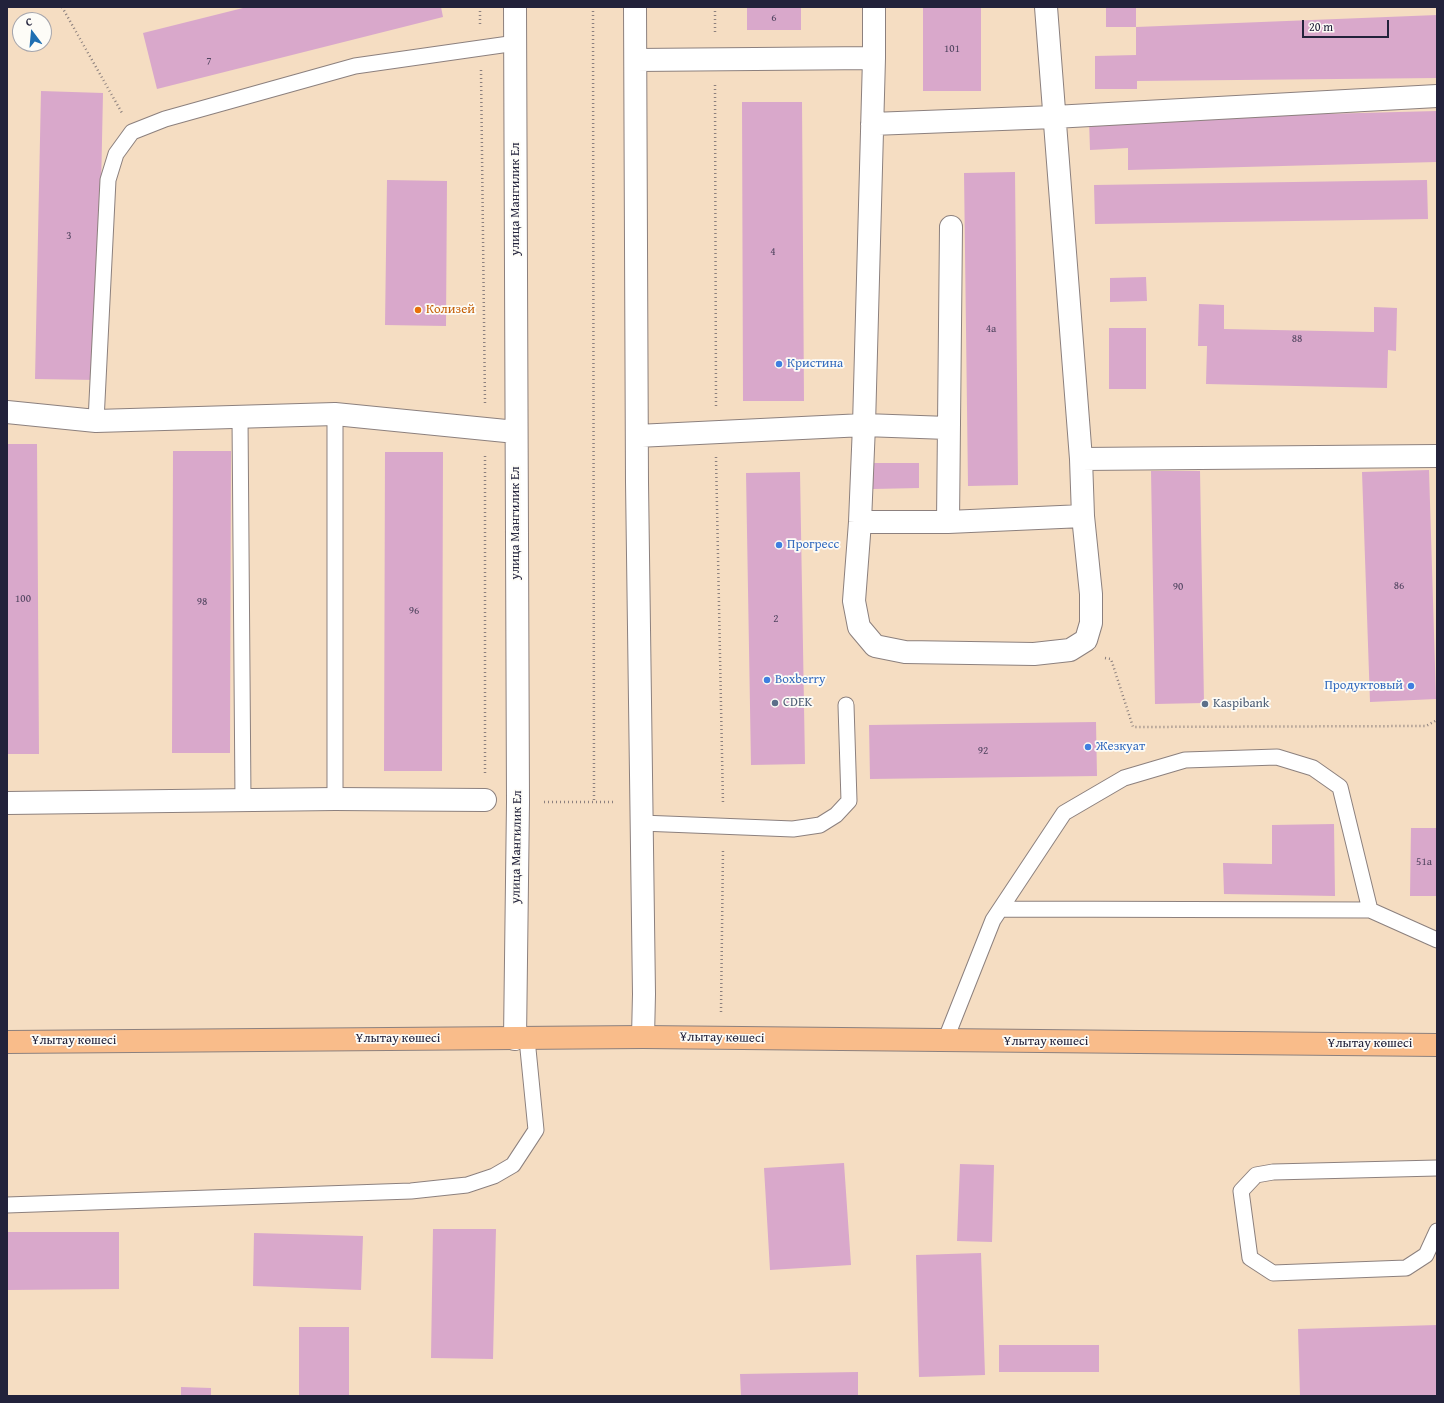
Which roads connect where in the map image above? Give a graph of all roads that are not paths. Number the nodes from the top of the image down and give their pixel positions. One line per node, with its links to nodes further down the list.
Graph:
1 (515, 7): 5 (street, улица Мангилик Ел)
2 (636, 7): 7 (street)
3 (874, 7): 6 (street)
4 (1046, 7): 9 (street)
5 (516, 43): 15 (lane); 18 (street, улица Мангилик Ел)
6 (874, 58): 7 (street); 10 (street)
7 (636, 60): 19 (street)
8 (1437, 96): 9 (street)
9 (1054, 118): 10 (street); 21 (street)
10 (872, 124): 16 (street)
11 (951, 227): 17 (street)
12 (7, 412): 15 (street)
13 (335, 414): 14 (street); 18 (street); 26 (lane)
14 (240, 418): 15 (street); 27 (lane)
15 (96, 422)
16 (864, 425): 17 (street); 19 (street); 23 (street)
17 (948, 428): 24 (street)
18 (516, 432): 35 (street, улица Мангилик Ел)
19 (637, 436): 30 (street)
20 (1437, 456): 21 (street)
21 (1080, 459): 22 (street)
22 (1083, 516): 23 (street); 24 (street)
23 (860, 522): 24 (street)
24 (948, 522)
25 (846, 705): 30 (lane)
26 (335, 799): 27 (street); 28 (street)
27 (244, 800): 29 (street)
28 (485, 800)
29 (7, 803)
30 (641, 813): 34 (street)
31 (1001, 909): 32 (lane); 32 (lane); 37 (lane)
32 (1370, 910): 33 (lane)
33 (1437, 940)
34 (643, 1038): 35 (main road, Ұлытау көшесі); 37 (main road, Ұлытау көшесі)
35 (521, 1039): 36 (main road, Ұлытау көшесі); 40 (lane)
36 (7, 1042)
37 (945, 1042): 38 (main road, Ұлытау көшесі)
38 (1437, 1045)
39 (1437, 1168): 41 (lane)
40 (7, 1205)
41 (1437, 1231)

